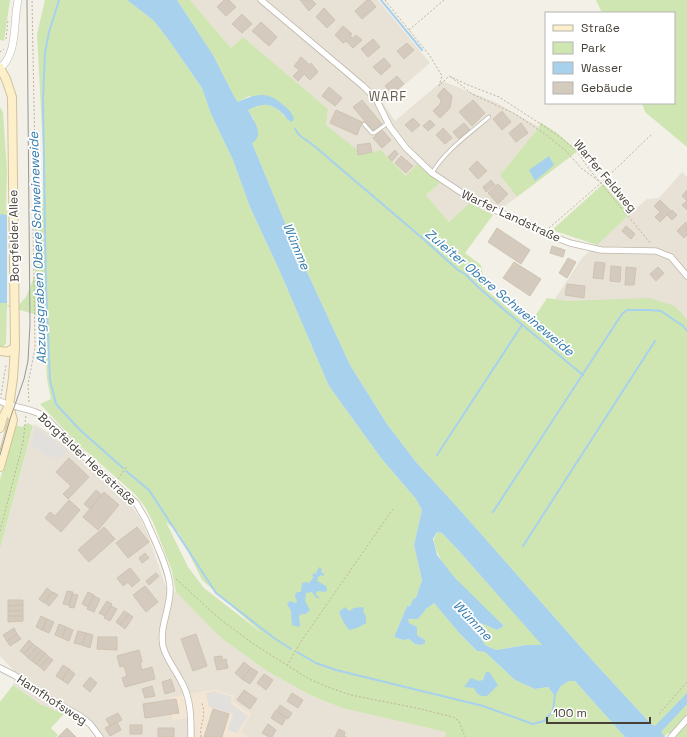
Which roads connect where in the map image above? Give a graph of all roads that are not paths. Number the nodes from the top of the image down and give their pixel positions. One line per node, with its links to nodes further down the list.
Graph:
1 (18, 0): 3 (street, Borgfelder Allee)
2 (261, 0): 5 (street, Warfer Landstraße)
3 (0, 68): 9 (main road, Borgfelder Allee)
4 (489, 117): 7 (lane)
5 (388, 123): 6 (lane); 7 (street, Warfer Landstraße)
6 (364, 124)
7 (432, 174): 8 (street, Warfer Landstraße)
8 (687, 276)
9 (15, 347): 10 (main road); 12 (main road, Borgfelder Allee)
10 (0, 351)
11 (0, 401): 12 (street, Borgfelder Heerstraße)
12 (9, 406): 13 (main road, Borgfelder Allee); 14 (main road, Borgfelder Allee); 18 (street, Borgfelder Heerstraße)
13 (0, 428)
14 (0, 467)
15 (0, 668): 17 (street, Hamfhofsweg)
16 (687, 719): 19 (street)
17 (100, 737)
18 (191, 737)
19 (671, 737)

